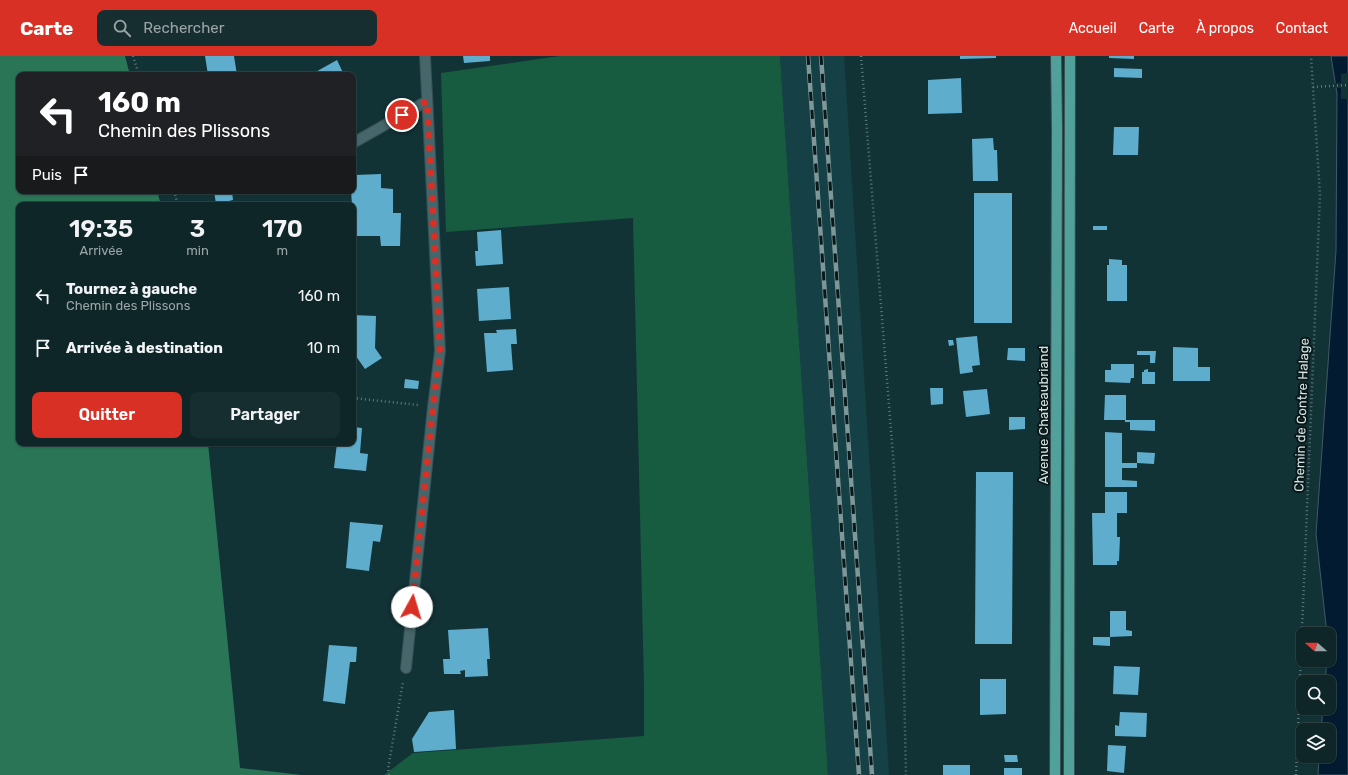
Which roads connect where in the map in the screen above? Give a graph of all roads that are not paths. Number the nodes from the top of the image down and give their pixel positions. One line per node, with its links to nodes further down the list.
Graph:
1 (425, 56): 4 (street)
2 (1056, 56): 7 (main road, Avenue Chateaubriand)
3 (1070, 56): 8 (main road, Avenue Chateaubriand)
4 (427, 101): 5 (street); 6 (street)
5 (356, 141)
6 (406, 668)
7 (1056, 775)
8 (1069, 775)

